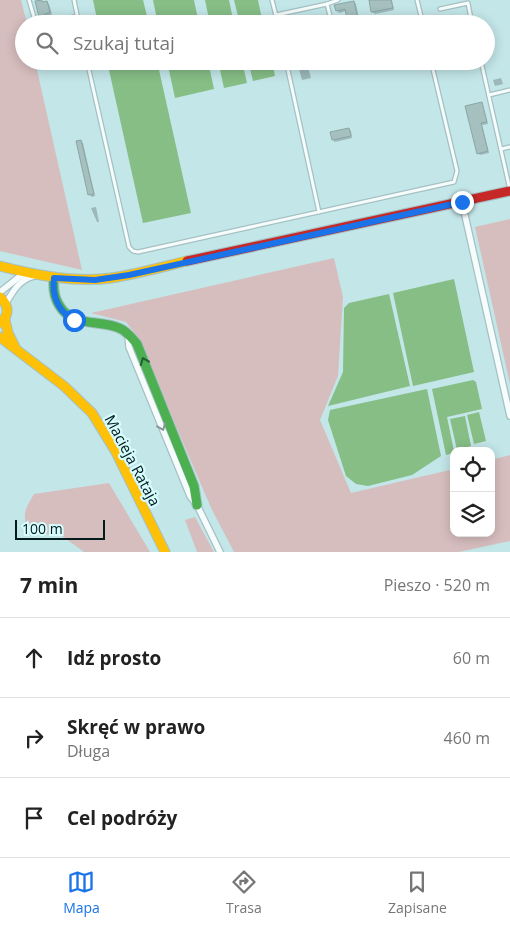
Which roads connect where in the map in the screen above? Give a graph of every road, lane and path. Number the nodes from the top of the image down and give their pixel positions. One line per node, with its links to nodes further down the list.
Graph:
1 (29, 0): 8 (lane)
2 (74, 0): 9 (lane)
3 (272, 0): 10 (lane)
4 (338, 0): 6 (lane)
5 (417, 0): 12 (lane)
6 (327, 4): 10 (lane); 11 (lane)
7 (440, 9): 13 (lane)
8 (33, 15)
9 (77, 15)
10 (276, 15)
11 (330, 15)
12 (420, 15)
13 (470, 15)
14 (89, 70): 24 (lane)
15 (288, 70): 24 (lane)
16 (433, 70): 24 (lane)
17 (483, 70): 19 (lane)
18 (510, 90): 19 (lane)
19 (488, 96): 21 (lane)
20 (510, 148): 21 (lane)
21 (501, 150): 22 (lane)
22 (510, 191): 23 (street)
23 (462, 202): 27 (street); 33 (street)
24 (319, 212)
25 (0, 266): 26 (street)
26 (39, 275): 27 (street); 28 (street); 29 (street)
27 (54, 278): 34 (street)
28 (0, 292)
29 (3, 300): 30 (street)
30 (2, 321): 32 (street, Macieja Rataja)
31 (0, 337): 32 (street, Macieja Rataja)
32 (18, 354): 35 (street, Macieja Rataja)
33 (510, 416)
34 (197, 505): 36 (street)
35 (165, 552)
36 (220, 552)

